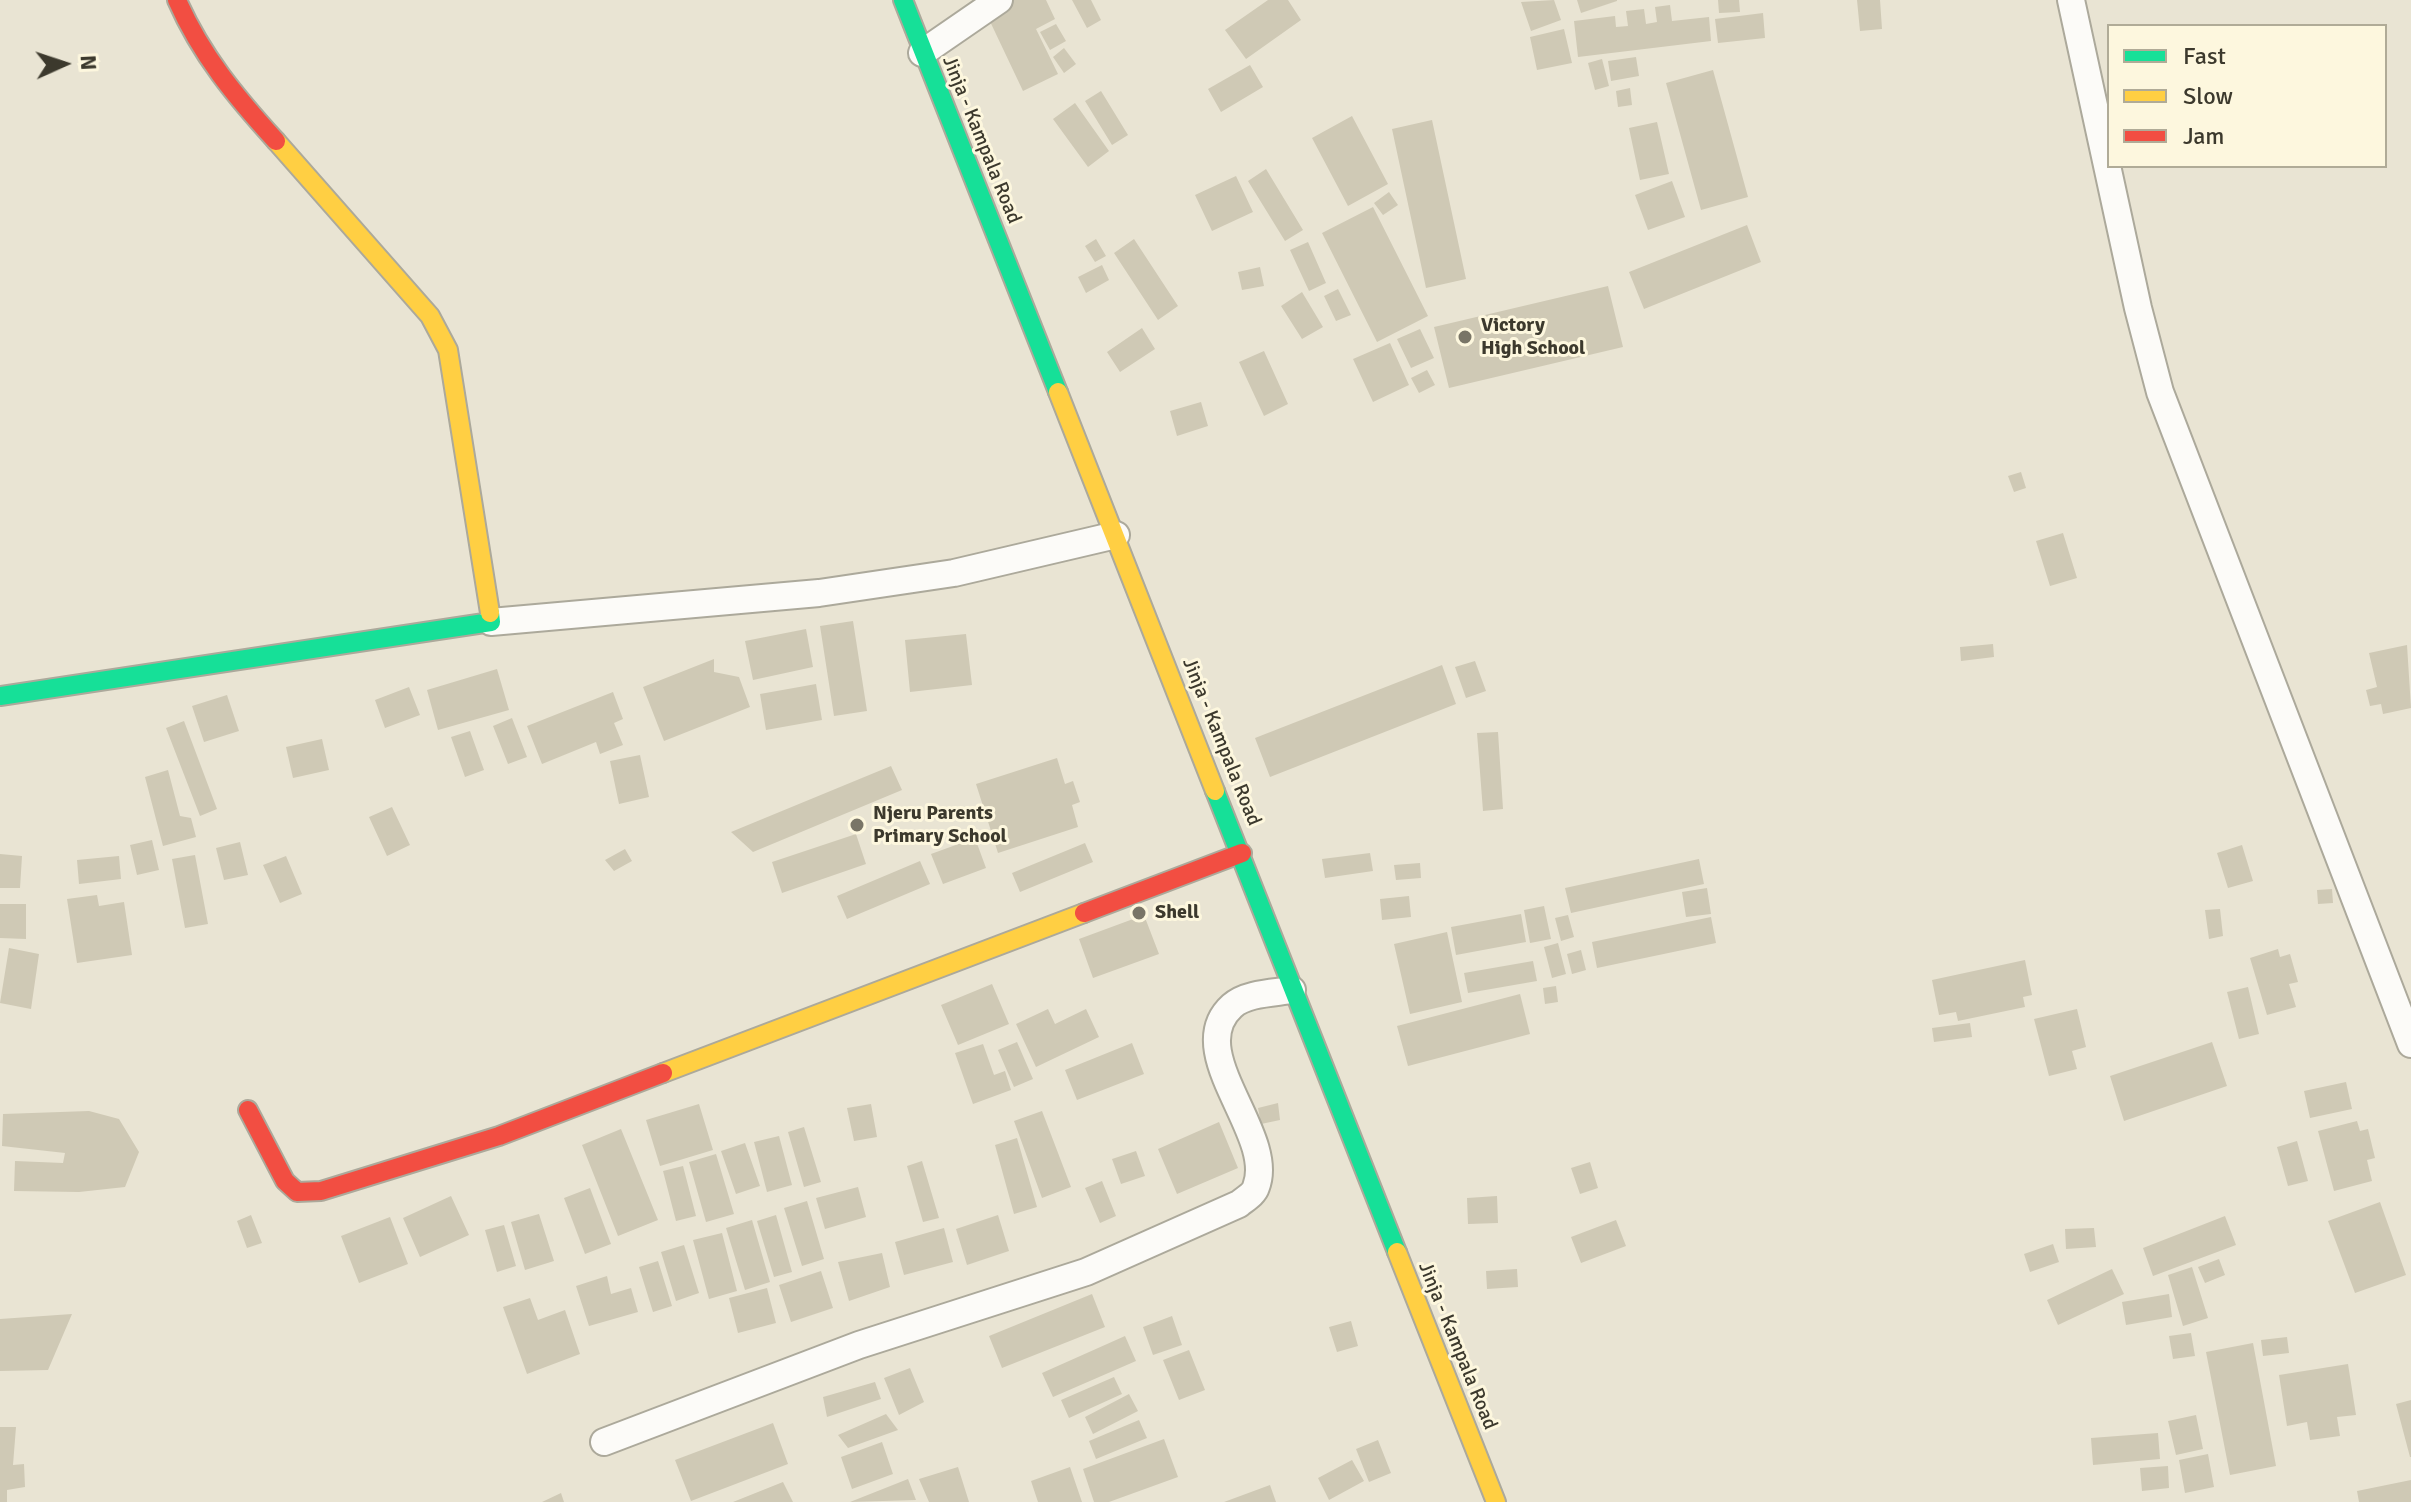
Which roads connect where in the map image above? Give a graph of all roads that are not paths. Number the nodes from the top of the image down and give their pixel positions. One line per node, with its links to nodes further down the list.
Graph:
1 (177, 0): 9 (main road)
2 (903, 0): 5 (main road, Jinja - Kampala Road)
3 (999, 0): 5 (street)
4 (2071, 0): 6 (street)
5 (922, 53): 8 (main road, Jinja - Kampala Road)
6 (2107, 165)
7 (2108, 168): 13 (street)
8 (1116, 535): 9 (street); 11 (main road, Jinja - Kampala Road)
9 (491, 622): 10 (main road)
10 (0, 696)
11 (1242, 853): 12 (main road, Jinja - Kampala Road); 14 (main road)
12 (1292, 990): 15 (street); 16 (main road, Jinja - Kampala Road)
13 (2411, 1044)
14 (248, 1110)
15 (604, 1442)
16 (1496, 1502)

